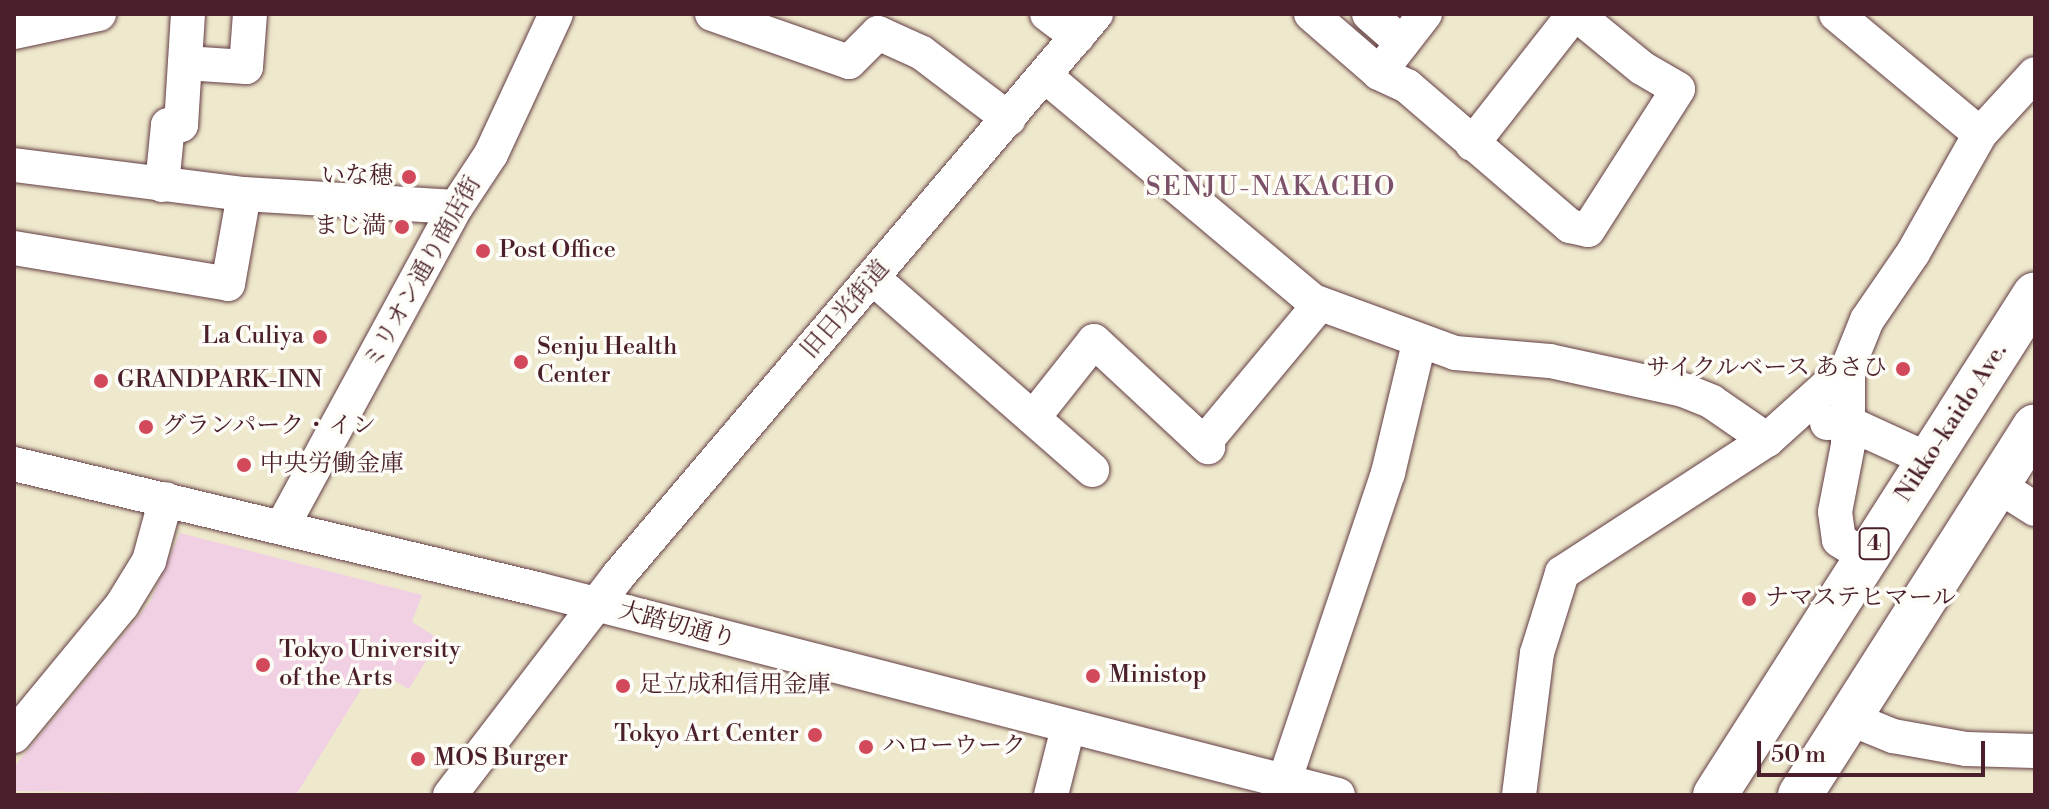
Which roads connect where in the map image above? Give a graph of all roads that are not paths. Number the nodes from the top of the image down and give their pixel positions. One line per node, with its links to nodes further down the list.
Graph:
1 (99, 14): 13 (street)
2 (188, 14): 15 (street)
3 (250, 14): 15 (street)
4 (556, 14): 25 (street, ミリオン通り商店街)
5 (712, 14): 19 (street)
6 (1047, 14): 12 (street)
7 (1311, 14): 16 (street)
8 (1369, 14): 14 (street)
9 (1425, 14): 14 (street)
10 (1575, 14): 21 (street); 21 (street)
11 (1836, 14): 20 (street)
12 (1086, 25): 18 (street, 旧日光街道)
13 (14, 32)
14 (1402, 43): 16 (street)
15 (185, 63): 23 (street)
16 (1379, 73): 21 (street)
17 (2035, 74): 20 (street)
18 (1045, 76): 19 (street, 旧日光街道); 29 (street)
19 (1009, 119): 27 (street, 旧日光街道)
20 (1980, 134): 31 (street)
21 (1472, 144)
22 (14, 165): 23 (street)
23 (162, 185): 24 (street)
24 (244, 194): 25 (street); 26 (street)
25 (456, 207): 42 (street, ミリオン通り商店街)
26 (14, 248)
27 (874, 279): 32 (street); 44 (street, 旧日光街道)
28 (2035, 294): 36 (highway, Nikko-kaido Ave. / 4)
29 (1320, 304): 30 (street); 32 (street)
30 (1419, 343): 35 (street); 49 (street)
31 (1848, 367): 33 (street); 35 (street)
32 (1033, 418): 38 (street)
33 (1846, 422): 35 (street); 36 (street); 43 (street)
34 (2035, 426): 39 (highway)
35 (1777, 433): 53 (street)
36 (1929, 460): 43 (highway, Nikko-kaido Ave. / 4)
37 (14, 464): 40 (street, 大踏切通り)
38 (1092, 470)
39 (1997, 485): 41 (street); 45 (highway)
40 (166, 499): 42 (street, 大踏切通り); 47 (street)
41 (2035, 509)
42 (282, 527): 44 (street, 大踏切通り)
43 (1866, 557): 54 (highway, Nikko-kaido Ave. / 4)
44 (595, 604): 46 (street, 大踏切通り); 50 (street, 旧日光街道)
45 (1849, 718): 48 (street); 55 (highway)
46 (1068, 728): 49 (street, 大踏切通り); 51 (street)
47 (14, 736)
48 (2035, 751)
49 (1284, 782): 52 (street, 大踏切通り)
50 (450, 795)
51 (1051, 795)
52 (1338, 795)
53 (1519, 795)
54 (1715, 795)
55 (1800, 795)

